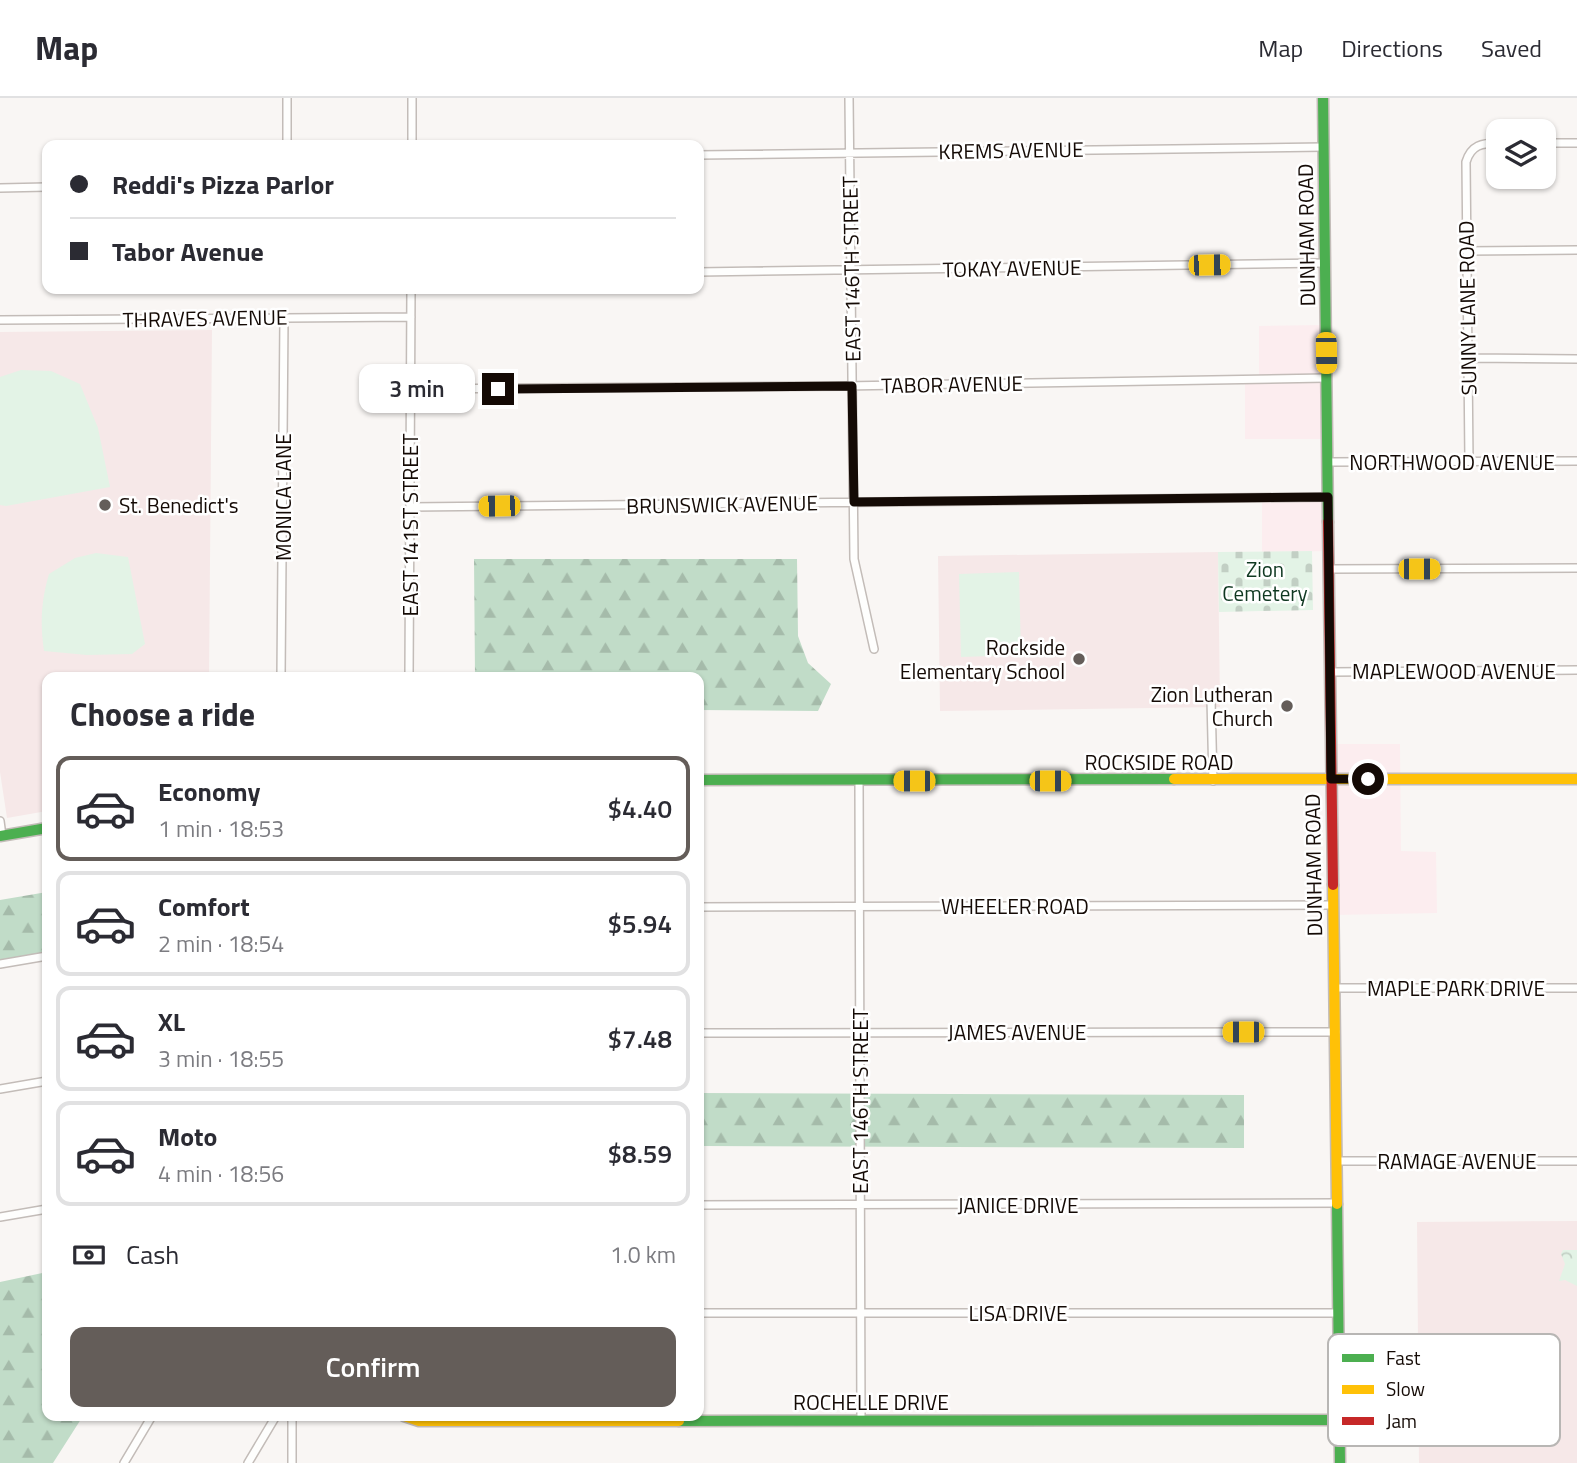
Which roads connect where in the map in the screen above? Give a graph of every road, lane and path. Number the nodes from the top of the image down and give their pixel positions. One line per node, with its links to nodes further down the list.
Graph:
1 (287, 98): 5 (street)
2 (412, 98): 6 (street)
3 (849, 98): 11 (street, EAST 146TH STREET)
4 (1323, 98): 10 (street, DUNHAM ROAD)
5 (287, 140)
6 (412, 140)
7 (1556, 143): 8 (street)
8 (1577, 143)
9 (1486, 144): 15 (street, SUNNY LANE ROAD)
10 (1324, 147): 11 (street, KREMS AVENUE); 17 (street, DUNHAM ROAD)
11 (850, 152): 12 (street, KREMS AVENUE); 18 (street, EAST 146TH STREET)
12 (704, 155)
13 (42, 187): 14 (street)
14 (0, 188)
15 (1466, 250): 16 (street); 24 (street, SUNNY LANE ROAD)
16 (1577, 250)
17 (1325, 263): 18 (street, TOKAY AVENUE); 26 (street, DUNHAM ROAD)
18 (851, 270): 19 (street, TOKAY AVENUE); 27 (street, EAST 146TH STREET)
19 (704, 272)
20 (411, 294): 22 (street, EAST 141ST STREET)
21 (284, 317): 22 (street, THRAVES AVENUE); 23 (street, THRAVES AVENUE); 39 (street, MONICA LANE)
22 (411, 317): 28 (street, EAST 141ST STREET)
23 (0, 320)
24 (1468, 358): 25 (street); 29 (street, SUNNY LANE ROAD)
25 (1577, 359)
26 (1326, 379): 27 (street, TABOR AVENUE); 31 (street, DUNHAM ROAD)
27 (852, 386): 28 (street, TABOR AVENUE); 33 (street, EAST 146TH STREET)
28 (410, 389): 34 (street, EAST 141ST STREET)
29 (1469, 461): 30 (street, NORTHWOOD AVENUE); 31 (street, NORTHWOOD AVENUE)
30 (1577, 461)
31 (1328, 462): 32 (street, DUNHAM ROAD)
32 (1328, 497): 33 (street, BRUNSWICK AVENUE); 36 (street, DUNHAM ROAD)
33 (854, 502): 34 (street, BRUNSWICK AVENUE); 37 (street, EAST 146TH STREET)
34 (410, 507): 40 (street, EAST 141ST STREET)
35 (1577, 568): 36 (street)
36 (1329, 569): 41 (street, DUNHAM ROAD)
37 (874, 649)
38 (1577, 670): 41 (street, MAPLEWOOD AVENUE)
39 (281, 672)
40 (409, 672)
41 (1331, 672): 43 (street, DUNHAM ROAD)
42 (1211, 699): 47 (street)
43 (1331, 779): 44 (street, ROCKSIDE ROAD); 47 (street, ROCKSIDE ROAD); 51 (street, DUNHAM ROAD)
44 (1577, 779)
45 (704, 780): 46 (street, ROCKSIDE ROAD)
46 (859, 781): 47 (street, ROCKSIDE ROAD); 53 (street, EAST 146TH STREET)
47 (1213, 781)
48 (0, 821): 50 (street)
49 (42, 829): 50 (street)
50 (1, 836)
51 (1332, 905): 53 (street, WHEELER ROAD); 56 (street, DUNHAM ROAD)
52 (704, 907): 53 (street, WHEELER ROAD)
53 (859, 907): 58 (street, EAST 146TH STREET)
54 (42, 957): 55 (street)
55 (0, 964)
56 (1334, 988): 57 (street, MAPLE PARK DRIVE); 59 (street, DUNHAM ROAD)
57 (1577, 988)
58 (861, 1032): 59 (street, JAMES AVENUE); 60 (street, JAMES AVENUE); 67 (street, EAST 146TH STREET)
59 (1336, 1032): 63 (street, DUNHAM ROAD)
60 (704, 1033)
61 (42, 1082): 62 (street)
62 (0, 1089)
63 (1337, 1161): 64 (street, RAMAGE AVENUE); 65 (street, DUNHAM ROAD)
64 (1577, 1161)
65 (1337, 1203): 67 (street, JANICE DRIVE); 72 (street, DUNHAM ROAD)
66 (704, 1205): 67 (street, JANICE DRIVE)
67 (861, 1205): 71 (street, EAST 146TH STREET)
68 (42, 1210): 69 (street)
69 (0, 1217)
70 (704, 1313): 71 (street, LISA DRIVE)
71 (861, 1313): 72 (street, LISA DRIVE); 79 (street, EAST 146TH STREET)
72 (1337, 1313): 73 (street, DUNHAM ROAD)
73 (1338, 1334)
74 (1328, 1420): 79 (street, ROCHELLE DRIVE)
75 (149, 1421): 80 (street)
76 (273, 1421): 81 (street)
77 (292, 1421): 82 (street)
78 (416, 1421): 79 (street, ROCHELLE DRIVE)
79 (861, 1421)
80 (124, 1463)
81 (248, 1463)
82 (292, 1463)

